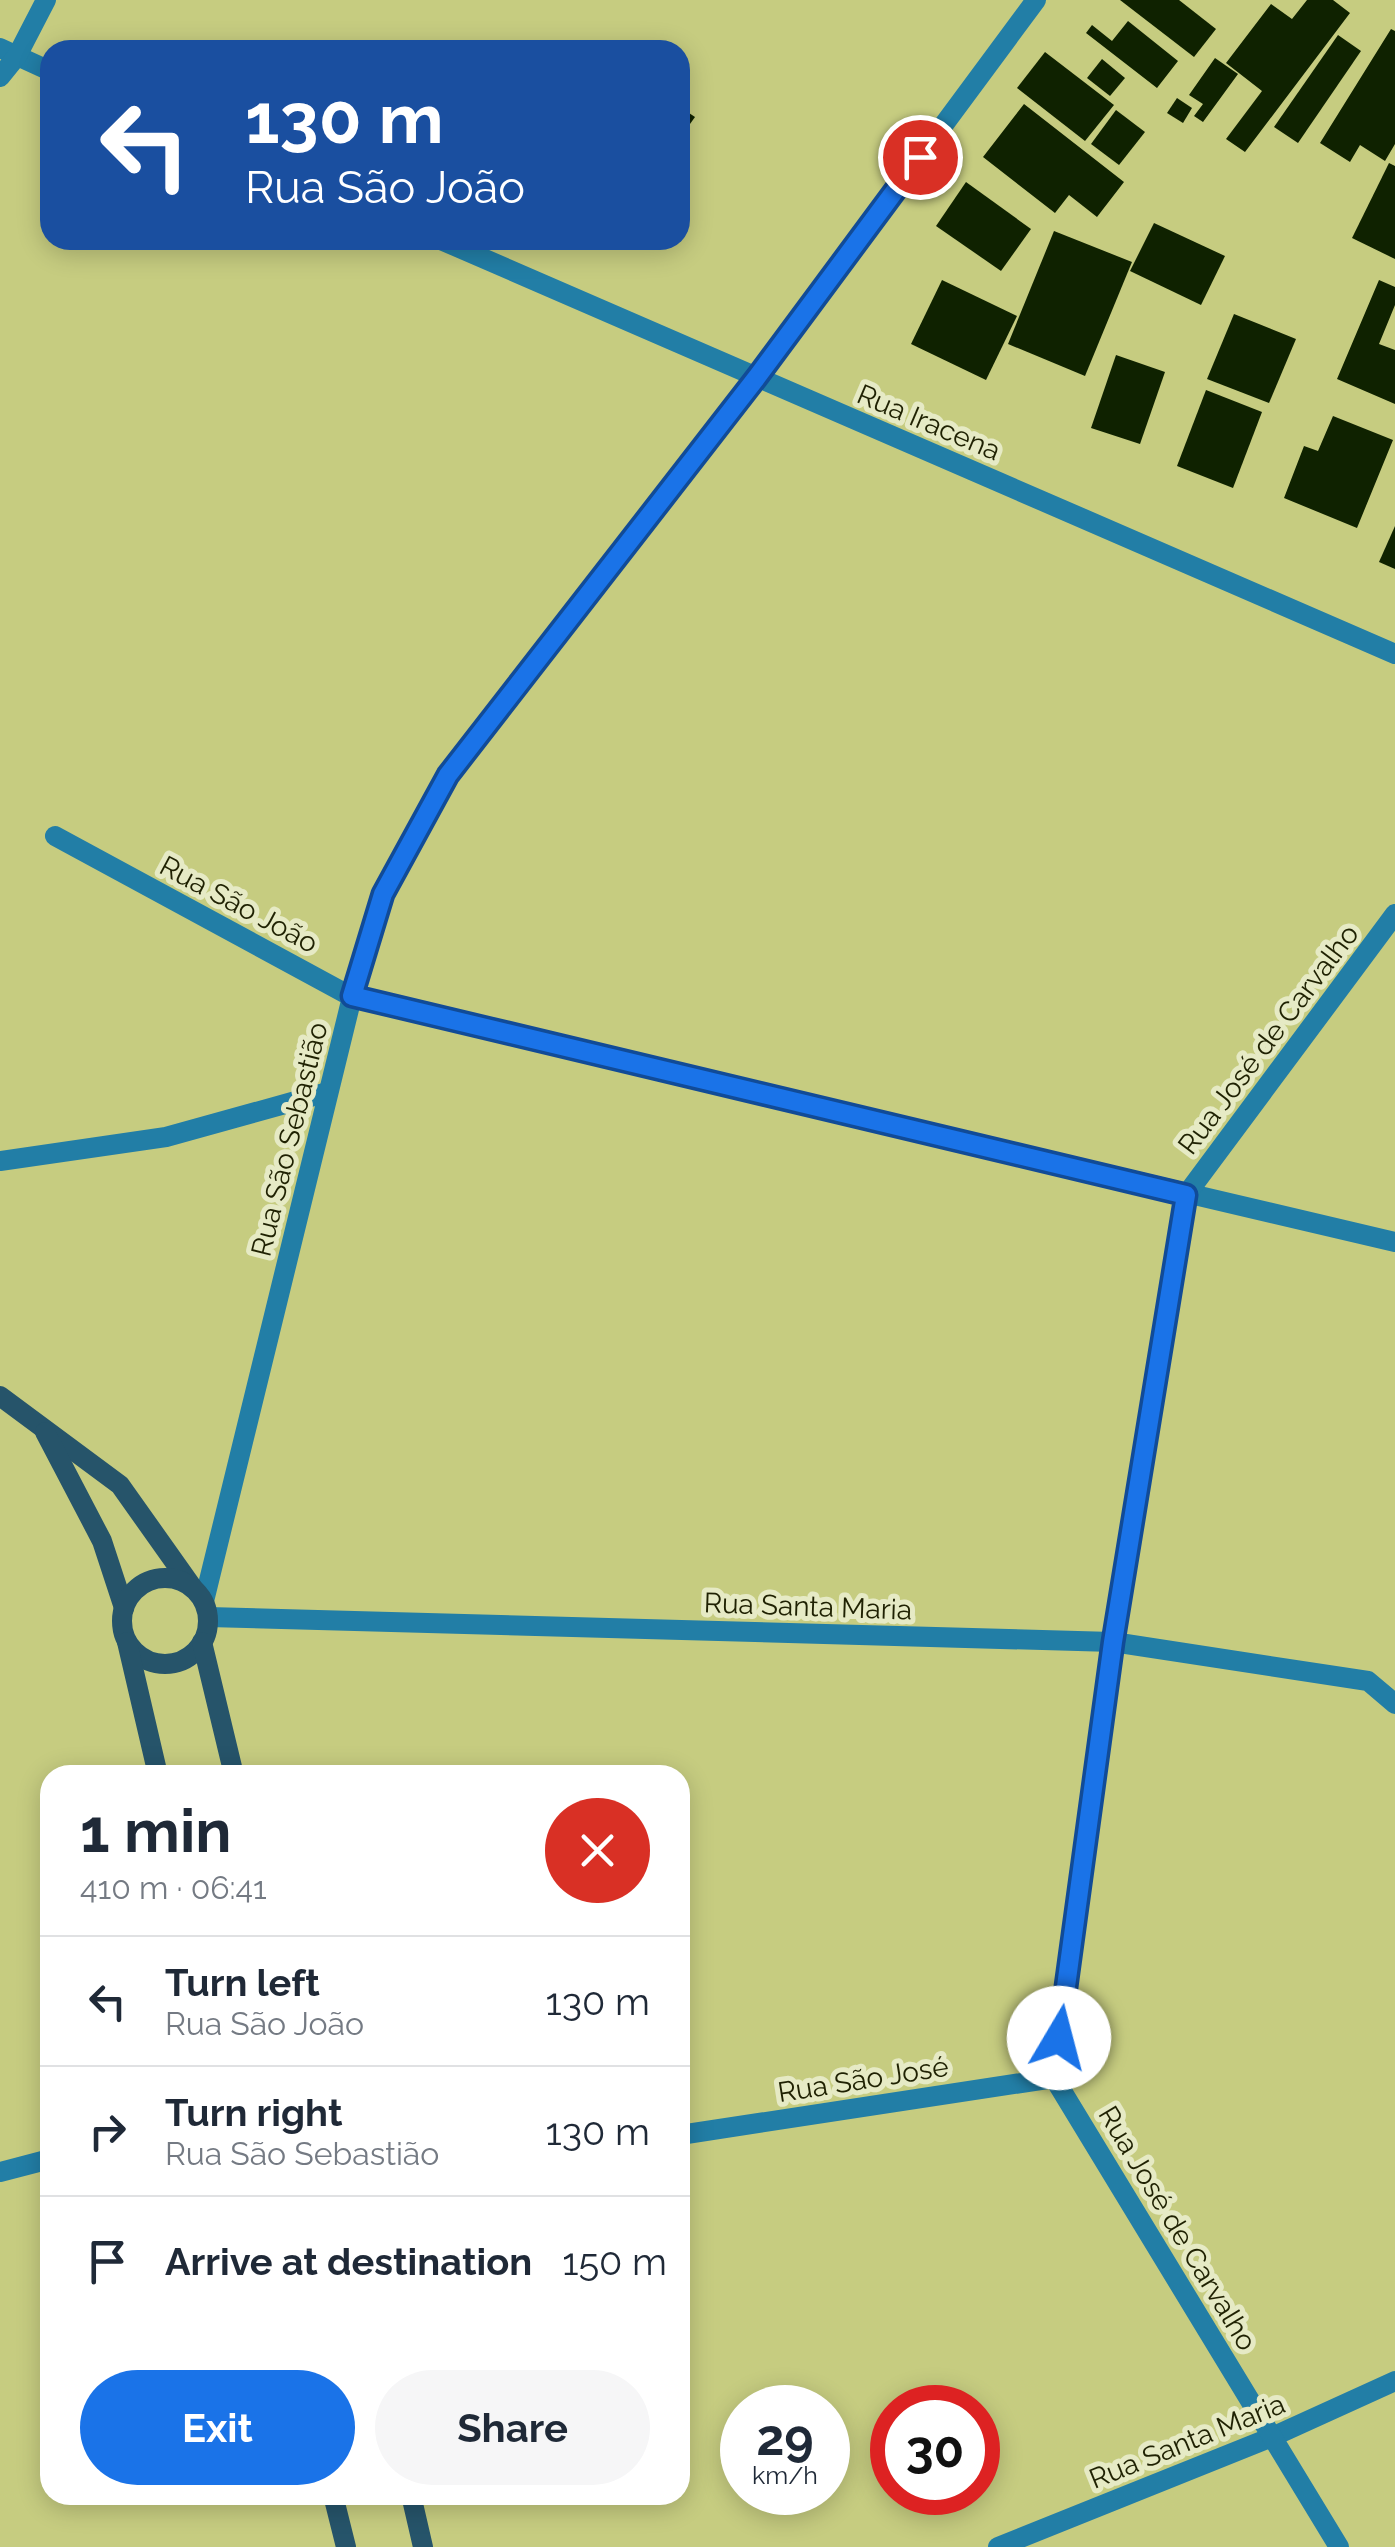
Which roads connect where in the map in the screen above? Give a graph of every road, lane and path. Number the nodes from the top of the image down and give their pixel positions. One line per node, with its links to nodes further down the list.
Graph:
1 (46, 0): 3 (street)
2 (1036, 0): 7 (street, Rua São Sebastião)
3 (8, 52): 4 (street); 5 (street)
4 (40, 66)
5 (0, 77)
6 (464, 250): 7 (street, Rua Iracena)
7 (757, 377): 8 (street, Rua Iracena); 11 (street, Rua São Sebastião)
8 (1395, 654)
9 (55, 836): 11 (street, Rua São João)
10 (1395, 914): 14 (street, Rua José de Carvalho)
11 (352, 996): 12 (street, Rua São Sebastião); 14 (street, Rua São João)
12 (328, 1092): 13 (street); 18 (street, Rua São Sebastião)
13 (0, 1162)
14 (1186, 1195): 15 (street, Rua São João); 22 (street, Rua José de Carvalho)
15 (1395, 1242)
16 (0, 1396): 17 (street)
17 (42, 1426): 18 (street); 19 (street)
18 (202, 1602): 19 (street); 21 (street); 22 (street, Rua Santa Maria)
19 (124, 1608): 20 (street)
20 (126, 1640): 21 (street); 24 (street)
21 (202, 1642): 25 (street)
22 (1113, 1642): 23 (street, Rua Santa Maria); 26 (street, Rua José de Carvalho)
23 (1395, 1704)
24 (156, 1765)
25 (232, 1765)
26 (1054, 2078): 27 (street, Rua São José); 31 (street, Rua José de Carvalho)
27 (690, 2133)
28 (40, 2162): 29 (street)
29 (0, 2172)
30 (1395, 2381): 31 (street, Rua Santa Maria)
31 (1272, 2438): 36 (street, Rua Santa Maria); 37 (street, Rua José de Carvalho)
32 (336, 2505): 34 (street)
33 (412, 2505): 35 (street)
34 (346, 2547)
35 (423, 2547)
36 (998, 2547)
37 (1339, 2547)

